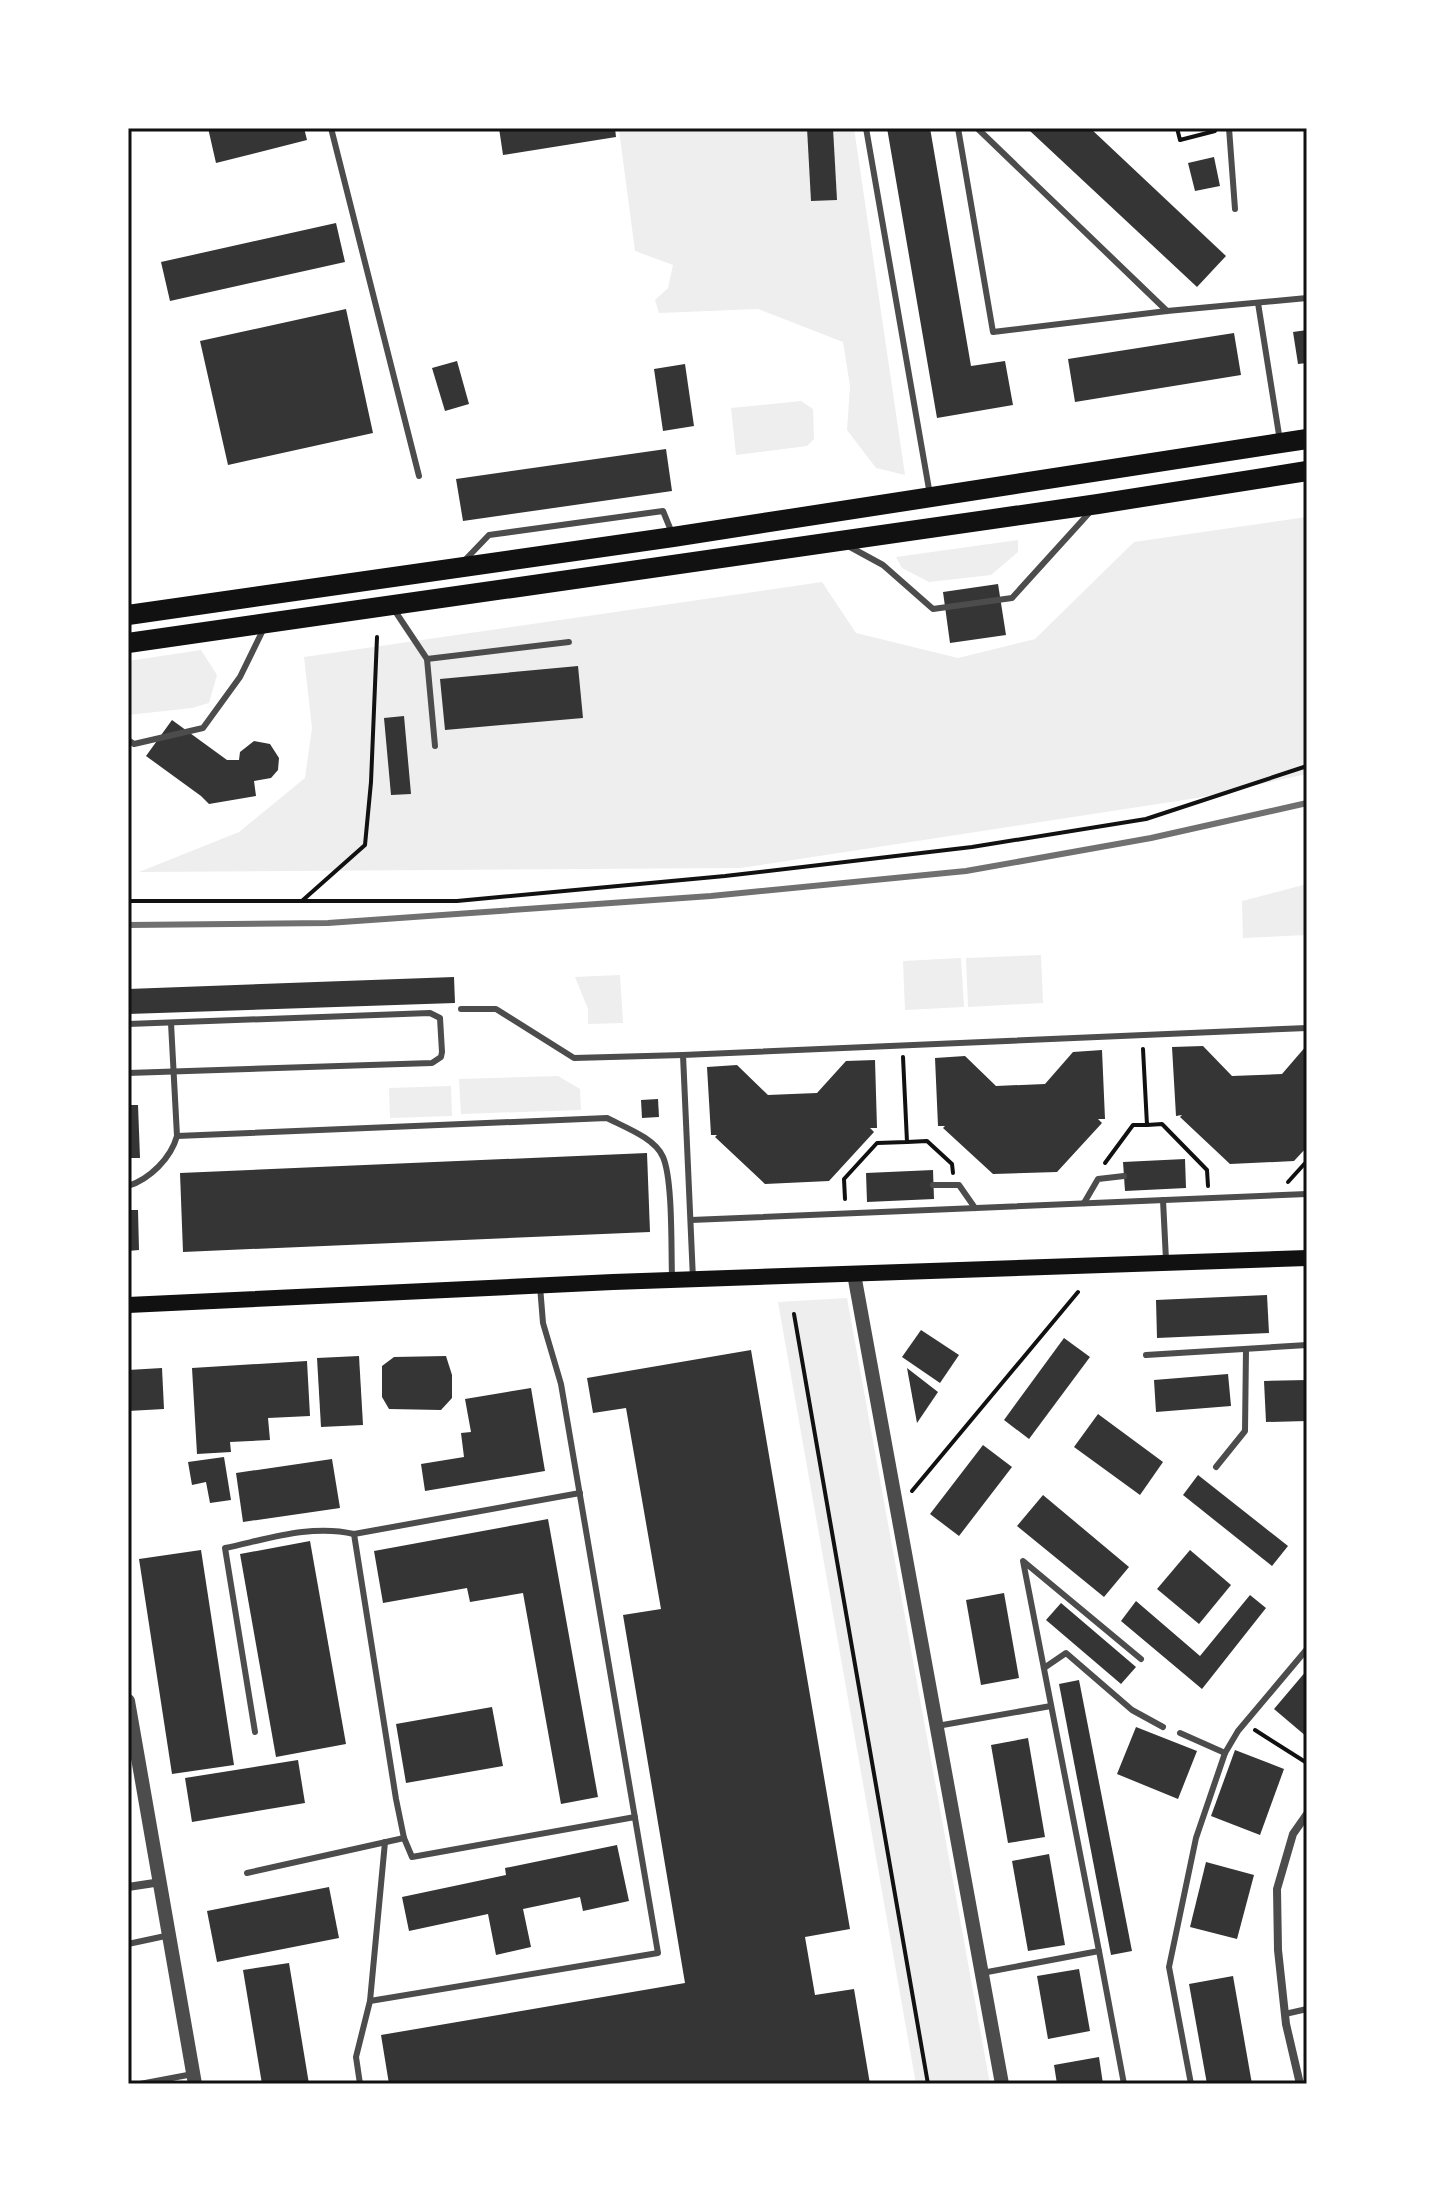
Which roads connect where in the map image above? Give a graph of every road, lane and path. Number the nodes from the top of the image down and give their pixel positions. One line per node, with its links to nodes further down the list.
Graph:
1 (331, 128): 14 (lane)
2 (866, 128): 15 (lane)
3 (958, 128): 10 (lane)
4 (977, 128): 10 (lane)
5 (1177, 128): 6 (path)
6 (1229, 128): 7 (lane)
7 (1235, 209)
8 (1307, 298): 9 (lane)
9 (1258, 303): 10 (lane); 12 (lane)
10 (1167, 311)
11 (1307, 439): 12 (main road)
12 (1281, 443): 15 (main road)
13 (1307, 471): 16 (main road)
14 (419, 476)
15 (931, 498): 17 (main road)
16 (1098, 504): 18 (main road); 18 (lane)
17 (673, 537): 19 (main road); 19 (lane)
18 (831, 541): 20 (main road)
19 (458, 569): 21 (main road)
20 (391, 605): 22 (main road); 26 (lane)
21 (128, 615)
22 (266, 623): 25 (main road); 27 (lane)
23 (377, 637): 31 (path)
24 (569, 642): 26 (lane)
25 (128, 643)
26 (427, 659): 28 (lane)
27 (128, 740)
28 (435, 746)
29 (1307, 766): 31 (path)
30 (128, 901): 31 (path)
31 (301, 901)
32 (461, 1009): 38 (lane)
33 (171, 1023): 34 (lane); 39 (lane); 39 (lane)
34 (128, 1024)
35 (1307, 1028): 36 (lane)
36 (1143, 1035): 37 (lane); 41 (path)
37 (902, 1045): 38 (lane); 43 (path)
38 (683, 1055): 57 (lane)
39 (174, 1072): 40 (lane); 42 (lane)
40 (128, 1073)
41 (1147, 1125): 46 (path); 52 (path)
42 (177, 1136): 49 (lane); 61 (lane)
43 (907, 1142): 47 (path); 56 (path)
44 (1307, 1161): 51 (path)
45 (1124, 1176): 46 (lane)
46 (1103, 1177): 54 (lane)
47 (954, 1184): 48 (lane); 55 (lane)
48 (933, 1185)
49 (128, 1186)
50 (1307, 1194): 51 (lane)
51 (1276, 1195): 52 (lane)
52 (1208, 1198): 53 (lane)
53 (1163, 1200): 54 (lane); 59 (lane)
54 (1084, 1203): 55 (lane)
55 (975, 1208): 56 (lane)
56 (846, 1213): 57 (lane)
57 (691, 1220): 62 (lane)
58 (1307, 1258): 59 (main road)
59 (1166, 1263): 60 (main road)
60 (854, 1274): 62 (main road); 80 (street)
61 (672, 1280): 62 (main road); 63 (main road)
62 (693, 1280)
63 (540, 1286): 65 (main road); 71 (lane)
64 (1078, 1292): 72 (path)
65 (128, 1305)
66 (794, 1314): 104 (path)
67 (1307, 1345): 68 (lane)
68 (1246, 1349): 69 (lane); 70 (lane)
69 (1146, 1355)
70 (1216, 1467)
71 (580, 1493): 73 (lane); 88 (lane)
72 (905, 1499)
73 (354, 1534): 82 (lane); 89 (lane)
74 (1307, 1649): 79 (lane)
75 (1141, 1659): 76 (lane)
76 (1044, 1668): 78 (lane); 81 (lane)
77 (128, 1701): 84 (street)
78 (1051, 1706): 80 (lane); 96 (lane)
79 (1244, 1723): 85 (lane); 86 (path)
80 (937, 1726): 97 (street)
81 (1163, 1727)
82 (255, 1732)
83 (1180, 1733): 85 (lane)
84 (131, 1736): 92 (street)
85 (1225, 1753): 107 (lane)
86 (1307, 1763)
87 (1307, 1814): 100 (street)
88 (635, 1817): 89 (lane); 98 (lane)
89 (404, 1838): 90 (lane)
90 (385, 1842): 91 (lane); 98 (lane)
91 (247, 1873)
92 (161, 1882): 93 (street); 94 (street)
93 (128, 1887)
94 (170, 1935): 95 (lane); 101 (street)
95 (128, 1944)
96 (1099, 1951): 97 (lane); 106 (lane)
97 (982, 1973): 105 (street)
98 (370, 2001): 103 (lane)
99 (1307, 2009): 100 (lane)
100 (1285, 2014): 108 (street)
101 (194, 2079): 102 (lane)
102 (140, 2084)
103 (360, 2084)
104 (928, 2084)
105 (1002, 2084)
106 (1124, 2084)
107 (1191, 2084)
108 (1300, 2084)

